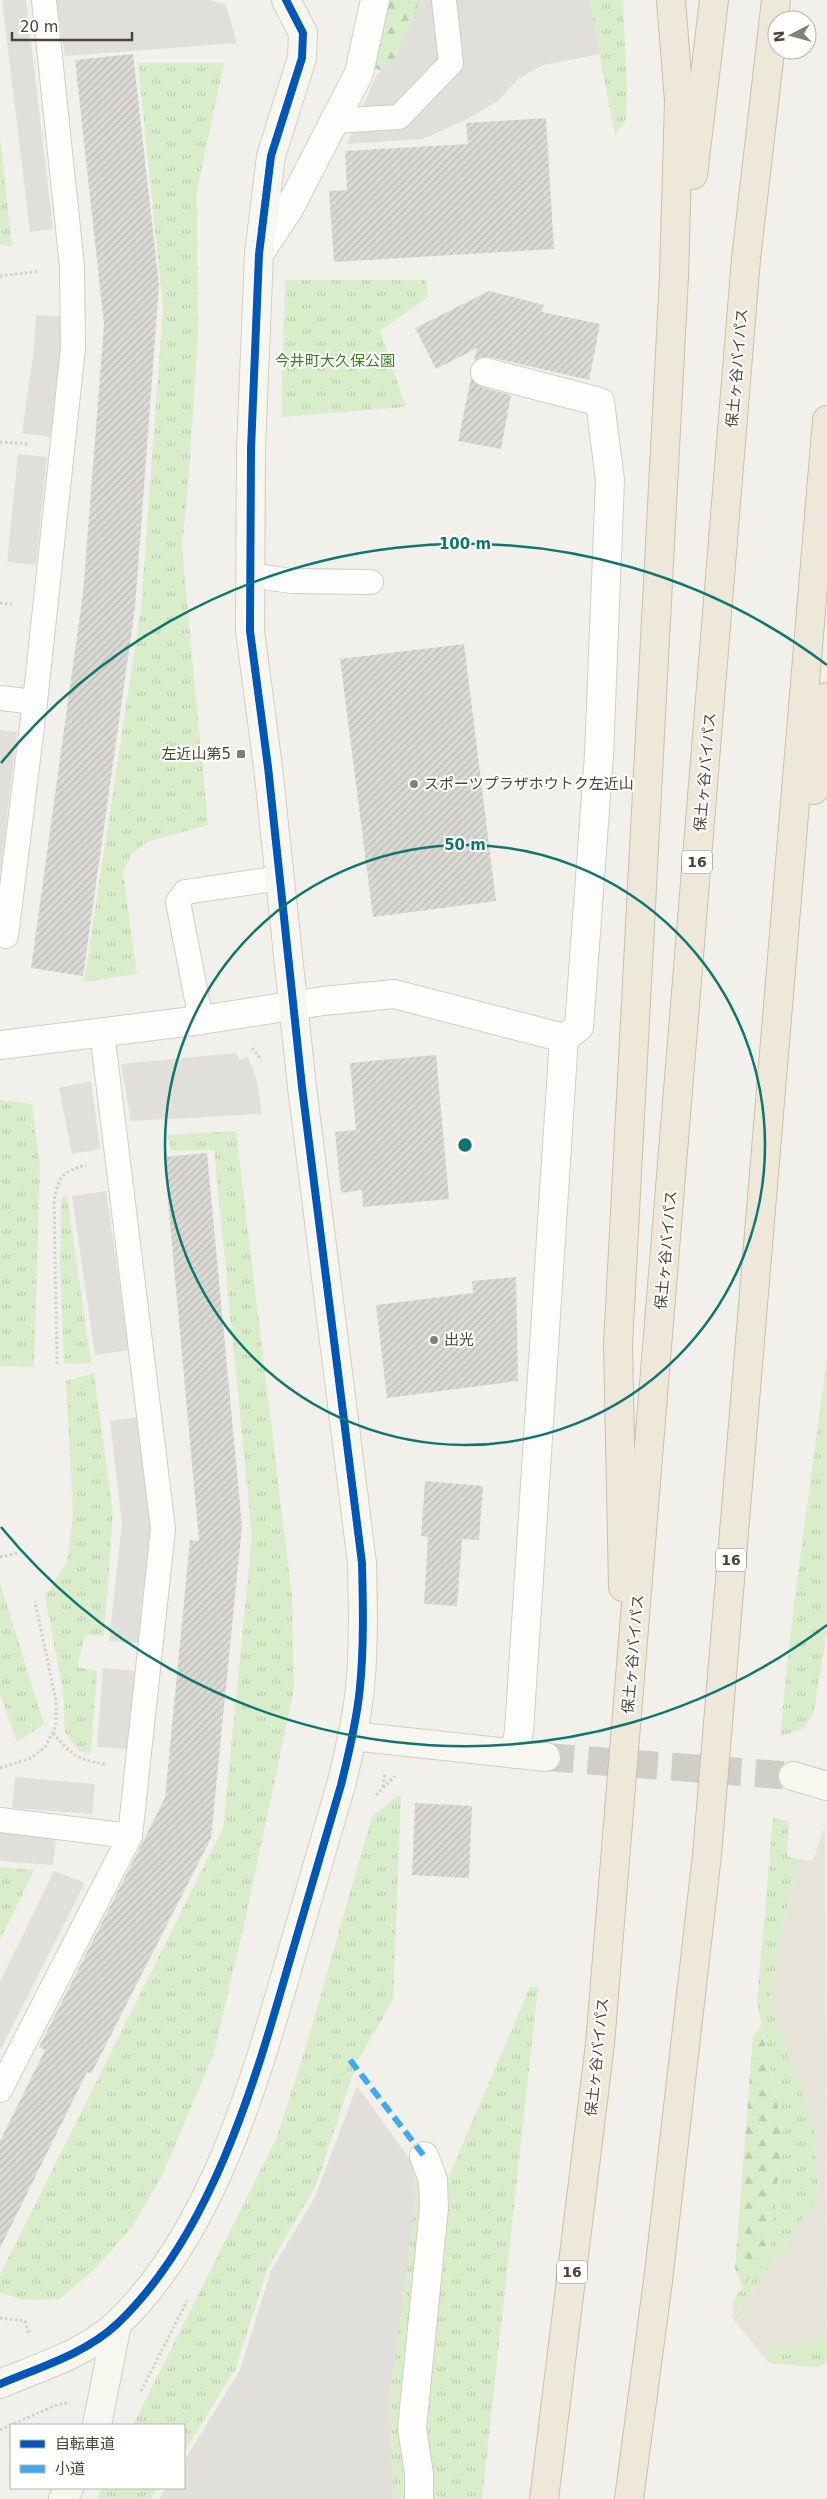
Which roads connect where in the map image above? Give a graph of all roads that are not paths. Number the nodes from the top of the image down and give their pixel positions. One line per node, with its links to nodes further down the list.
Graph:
1 (44, 0): 17 (lane)
2 (286, 0): 9 (street)
3 (375, 0): 8 (street)
4 (444, 0): 8 (lane)
5 (671, 0): 12 (highway)
6 (714, 0): 12 (highway)
7 (776, 0): 26 (highway, 保土ヶ谷バイパス / 16)
8 (334, 121): 9 (street)
9 (259, 254): 13 (street)
10 (485, 372): 23 (street)
11 (827, 420): 25 (highway, 16)
12 (667, 438): 26 (highway)
13 (249, 575): 14 (lane); 18 (street)
14 (371, 582)
15 (827, 697): 25 (highway)
16 (0, 698): 17 (lane)
17 (35, 702): 19 (lane)
18 (280, 878): 20 (street); 21 (lane)
19 (6, 936)
20 (294, 1006): 21 (street); 23 (street); 27 (street)
21 (201, 1020): 22 (street)
22 (102, 1032): 24 (street); 33 (lane)
23 (564, 1038): 28 (street)
24 (0, 1046)
25 (774, 1064): 41 (highway, 16)
26 (626, 1724): 40 (highway, 保土ヶ谷バイパス / 16)
27 (352, 1736): 28 (street); 36 (street)
28 (515, 1754): 29 (street)
29 (546, 1757)
30 (794, 1776): 31 (street)
31 (827, 1786)
32 (0, 1820): 33 (lane)
33 (130, 1836): 34 (lane)
34 (0, 2090)
35 (424, 2156): 39 (street)
36 (117, 2324): 37 (street); 38 (street)
37 (0, 2384)
38 (97, 2424)
39 (419, 2499)
40 (544, 2499)
41 (630, 2499)

